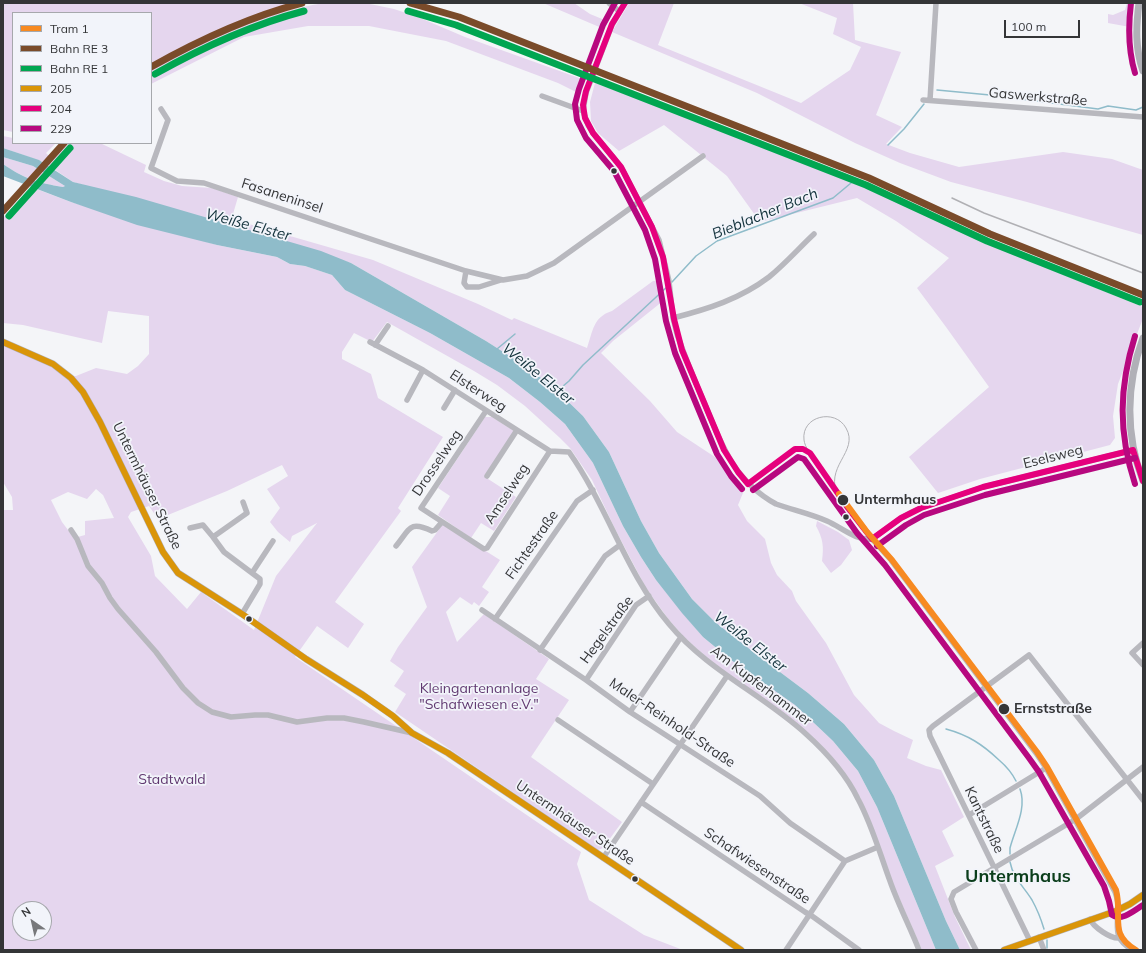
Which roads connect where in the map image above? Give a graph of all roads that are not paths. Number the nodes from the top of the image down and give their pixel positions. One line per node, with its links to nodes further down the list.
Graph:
1 (609, 3): 5 (street)
2 (625, 3): 5 (street)
3 (936, 3): 9 (street)
4 (1140, 3): 6 (main road)
5 (619, 11): 11 (street)
6 (1143, 71)
7 (542, 96): 11 (street)
8 (923, 100): 9 (street, Gaswerkstraße)
9 (930, 100): 12 (street, Gaswerkstraße)
10 (161, 109): 16 (street, Fasaneninsel)
11 (583, 111): 14 (street)
12 (1143, 117)
13 (703, 156): 14 (street, Fasaneninsel)
14 (640, 202): 17 (street, Fasaneninsel); 18 (street)
15 (814, 234): 18 (street)
16 (466, 271): 17 (street, Fasaneninsel); 17 (street, Fasaneninsel)
17 (503, 280)
18 (673, 318): 39 (street)
19 (388, 326): 22 (street, Elsterweg)
20 (1143, 338): 28 (main road)
21 (3, 342): 47 (main road, Untermhäuser Straße)
22 (422, 370): 23 (street, Elsterweg); 24 (street)
23 (455, 390): 25 (street); 26 (street, Elsterweg)
24 (407, 400)
25 (444, 408)
26 (486, 411): 27 (street, Elsterweg); 35 (street, Drosselweg)
27 (517, 430): 29 (street, Elsterweg); 31 (street)
28 (1133, 450): 32 (main road); 39 (street, Eselsweg)
29 (550, 451): 30 (street, Elsterweg); 43 (street, Amselweg)
30 (569, 452): 33 (street, Am Kupferhammer)
31 (487, 476)
32 (1143, 481)
33 (593, 490): 41 (street, Am Kupferhammer); 48 (street, Fichtestraße)
34 (243, 502): 38 (street)
35 (442, 522): 42 (street); 43 (street, Drosselweg)
36 (190, 528): 38 (street)
37 (71, 530): 58 (street, Untermhäuser Straße)
38 (213, 537): 44 (street)
39 (872, 540): 55 (street)
40 (273, 541): 44 (street)
41 (620, 545): 45 (street, Am Kupferhammer); 51 (street)
42 (396, 546)
43 (484, 549)
44 (252, 573): 47 (street)
45 (649, 596): 49 (street, Am Kupferhammer); 54 (street, Hegelstraße)
46 (482, 610): 48 (street, Maler-Reinhold-Straße)
47 (242, 614): 58 (main road, Untermhäuser Straße)
48 (495, 619): 51 (street, Maler-Reinhold-Straße)
49 (681, 637): 53 (street, Am Kupferhammer); 56 (street)
50 (1143, 643): 52 (street)
51 (540, 650): 54 (street, Maler-Reinhold-Straße)
52 (1143, 665)
53 (727, 676): 59 (street); 68 (street, Am Kupferhammer)
54 (586, 680): 56 (street, Maler-Reinhold-Straße)
55 (986, 687): 61 (street); 62 (street); 66 (street, Kantstraße)
56 (630, 712): 59 (street, Maler-Reinhold-Straße)
57 (558, 720): 63 (street)
58 (412, 733): 69 (main road, Untermhäuser Straße)
59 (681, 744): 63 (street); 70 (street, Maler-Reinhold-Straße)
60 (1143, 767): 62 (street)
61 (1046, 768): 66 (street); 67 (street)
62 (1127, 779): 64 (street); 67 (street)
63 (653, 784): 65 (street)
64 (1143, 800)
65 (641, 802): 69 (street); 74 (street, Schafwiesenstraße)
66 (969, 815): 71 (street, Kantstraße)
67 (1075, 820): 71 (street); 73 (street)
68 (878, 847): 70 (street); 83 (street, Am Kupferhammer)
69 (603, 858): 80 (main road, Untermhäuser Straße)
70 (845, 861): 74 (street)
71 (995, 868): 78 (street, Kantstraße); 84 (street)
72 (1143, 895): 73 (main road)
73 (1118, 910): 75 (main road); 77 (street)
74 (809, 915): 81 (street); 82 (street, Schafwiesenstraße)
75 (1090, 919): 76 (main road); 77 (street)
76 (1039, 937): 78 (main road); 86 (street)
77 (1119, 938): 79 (street)
78 (1030, 941): 85 (main road)
79 (1125, 948): 87 (street)
80 (741, 950)
81 (786, 950)
82 (860, 950)
83 (919, 950)
84 (976, 950)
85 (1004, 950)
86 (1044, 950)
87 (1133, 950)

